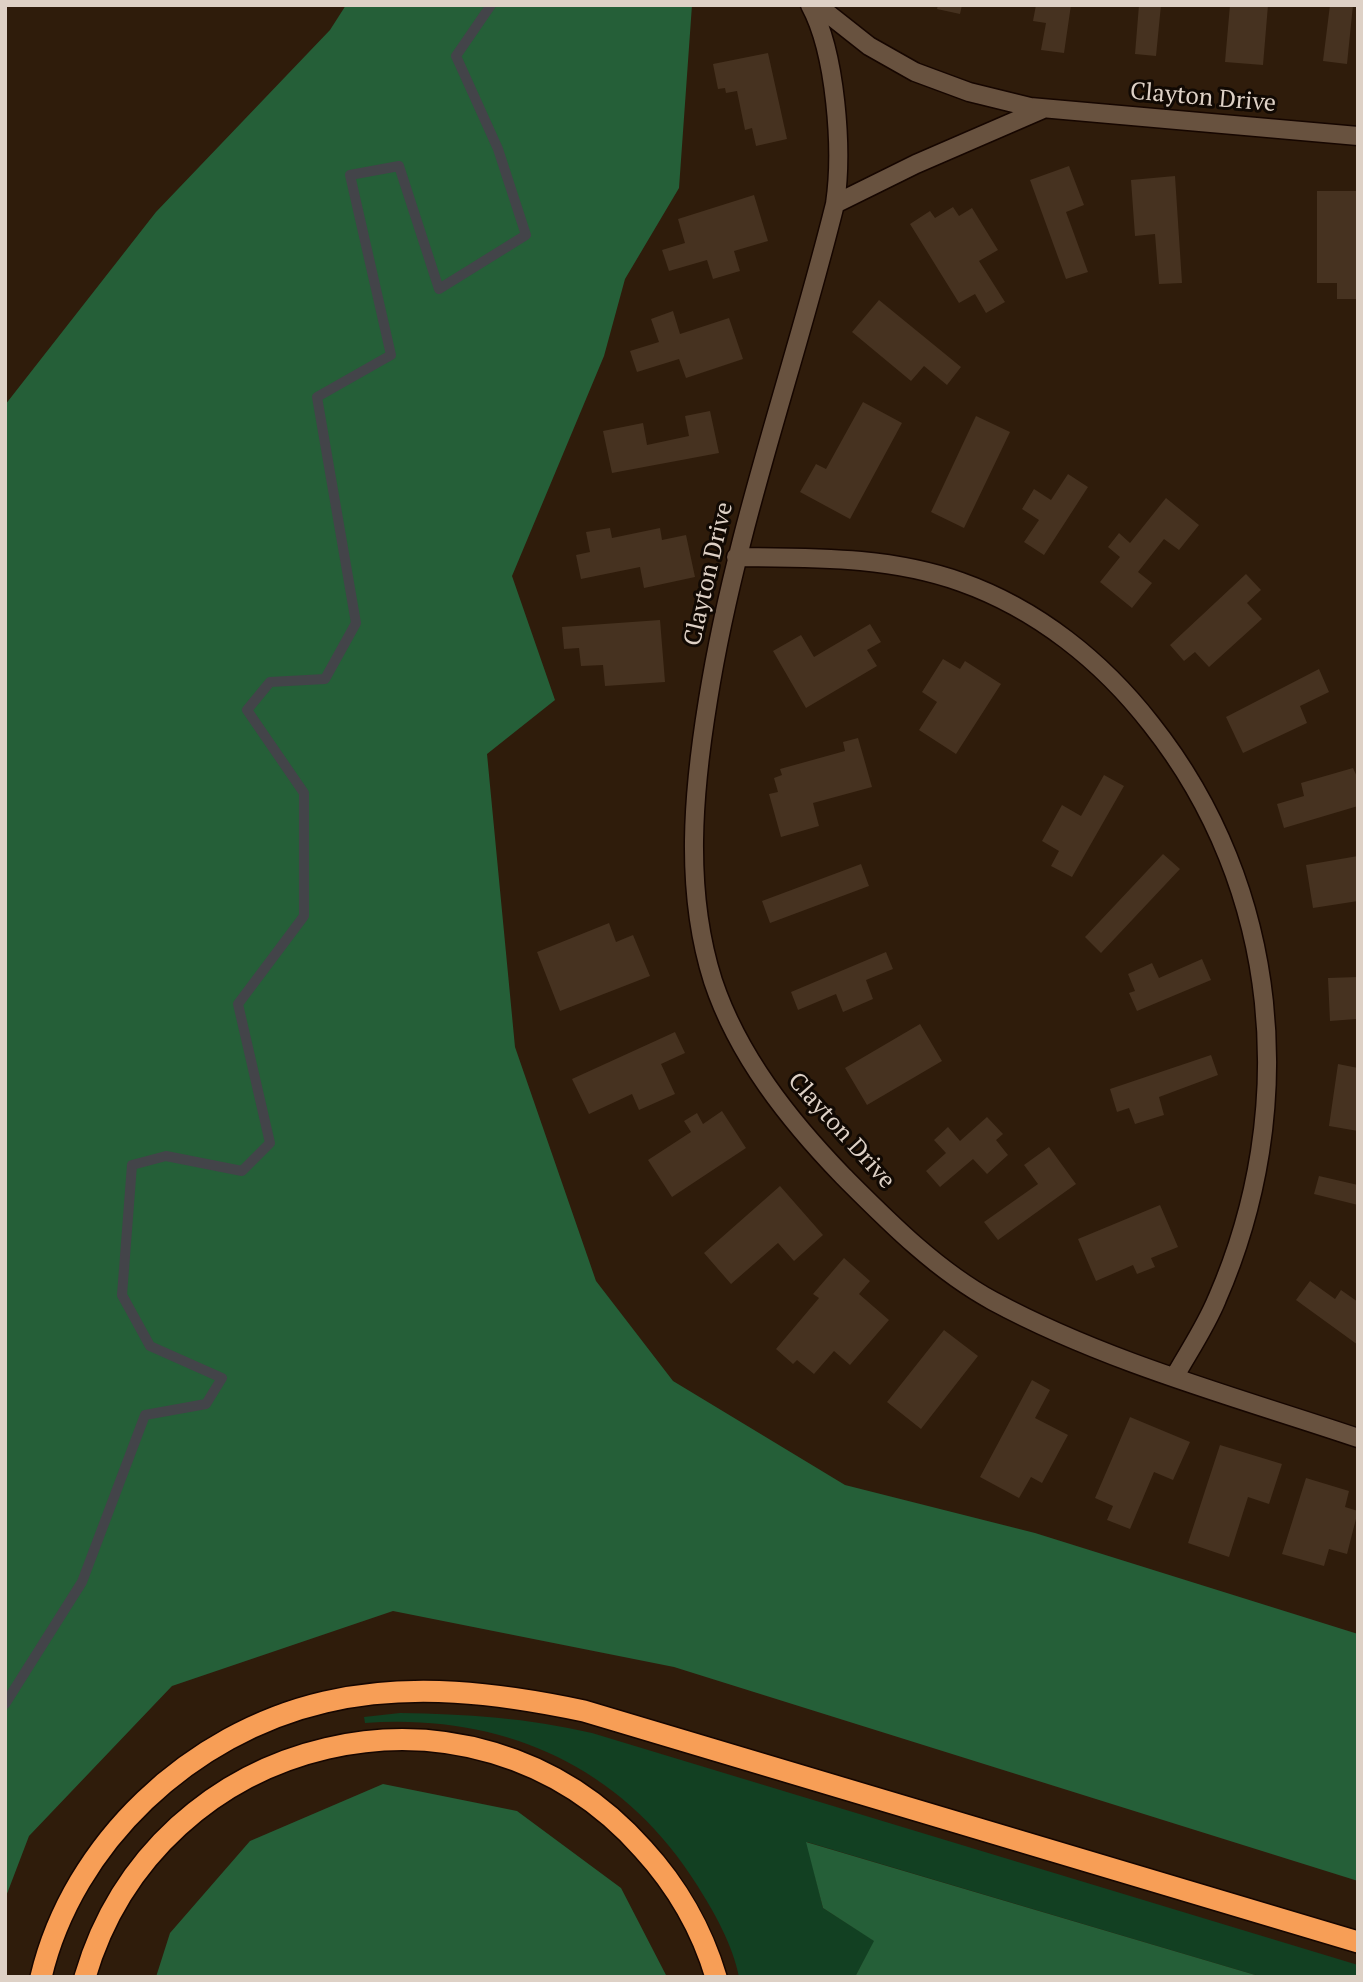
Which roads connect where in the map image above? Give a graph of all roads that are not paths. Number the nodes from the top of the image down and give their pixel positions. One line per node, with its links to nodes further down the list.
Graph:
1 (810, 5): 5 (street, Clayton Drive)
2 (817, 5): 3 (street, Clayton Drive)
3 (1044, 109): 4 (street, Clayton Drive); 5 (street, Clayton Drive)
4 (1358, 136)
5 (835, 204): 6 (street, Clayton Drive)
6 (736, 557): 7 (street, Clayton Drive); 7 (street)
7 (1175, 1376): 8 (street, Clayton Drive)
8 (1358, 1438)
9 (1358, 1942): 10 (highway)
10 (41, 1977)
11 (85, 1977): 12 (highway)
12 (716, 1977)

